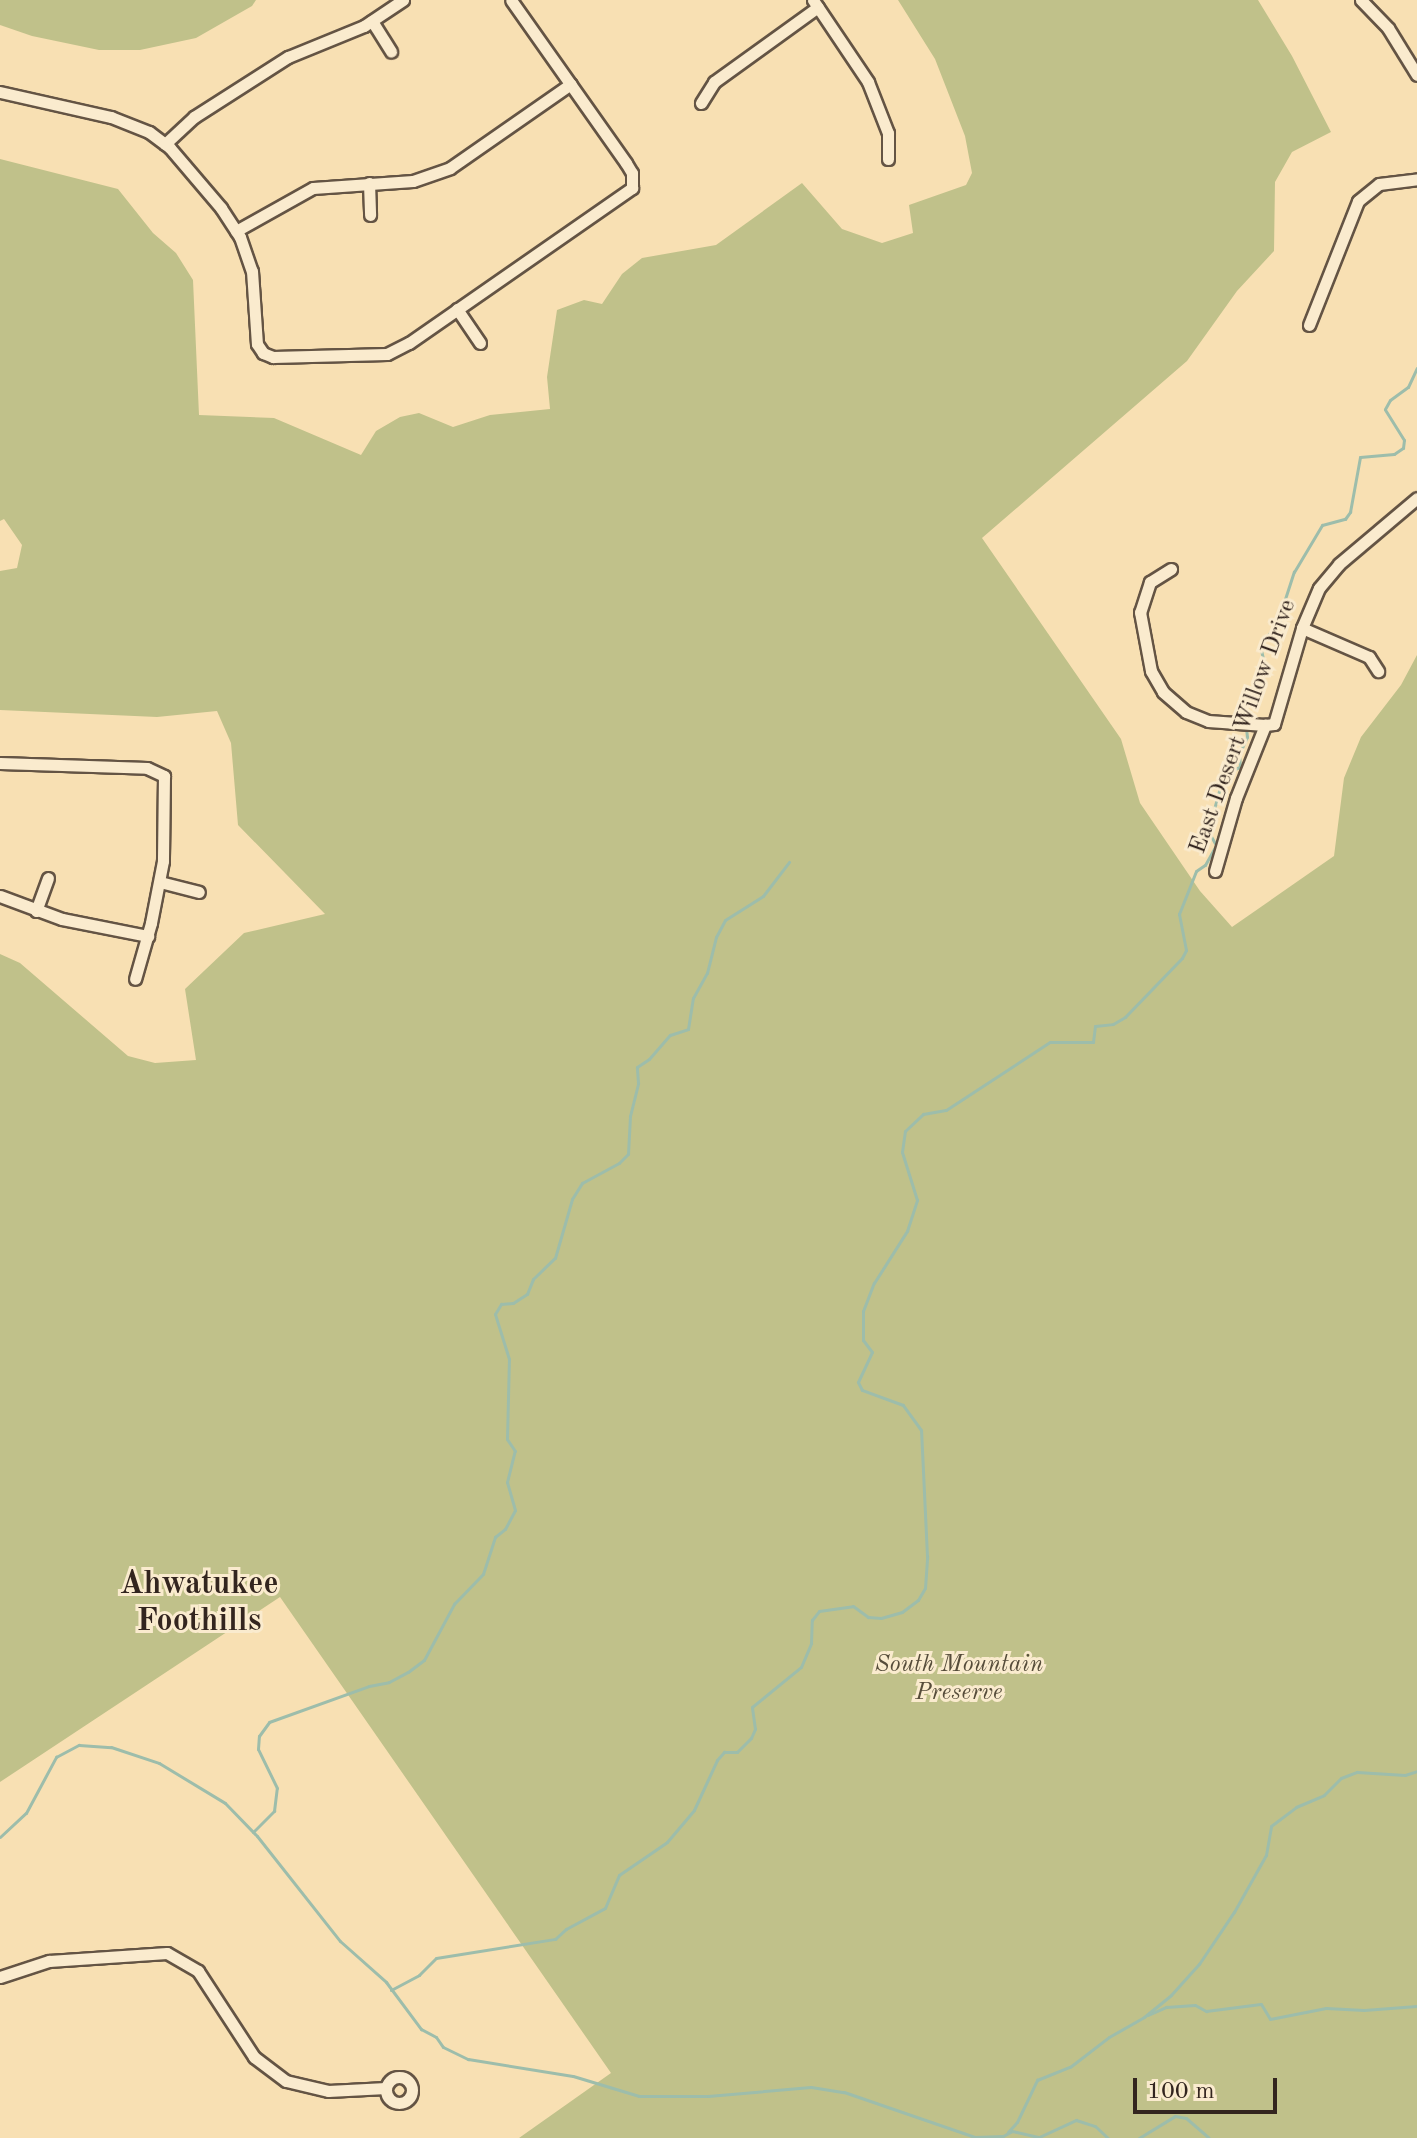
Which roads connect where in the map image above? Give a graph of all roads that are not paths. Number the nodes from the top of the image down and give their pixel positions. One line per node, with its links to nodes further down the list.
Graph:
1 (403, 0): 5 (street)
2 (511, 0): 8 (street)
3 (1361, 0): 7 (street)
4 (816, 4): 10 (street); 12 (street)
5 (372, 21): 6 (street); 11 (street)
6 (391, 52)
7 (1417, 75)
8 (571, 84): 14 (street); 17 (street)
9 (0, 92): 11 (street)
10 (701, 103)
11 (165, 144): 16 (street)
12 (888, 159)
13 (1417, 179): 18 (street)
14 (369, 183): 15 (street); 16 (street)
15 (370, 215)
16 (236, 231): 17 (street)
17 (457, 309): 19 (street)
18 (1309, 325)
19 (480, 343)
20 (1417, 498): 22 (street, East Desert Willow Drive)
21 (1171, 569): 24 (street)
22 (1302, 628): 23 (street); 24 (street, East Desert Willow Drive)
23 (1378, 671)
24 (1265, 725): 26 (street, East Desert Willow Drive)
25 (0, 763): 28 (street)
26 (1215, 871)
27 (48, 878): 31 (street)
28 (160, 882): 29 (street); 32 (street)
29 (199, 892)
30 (0, 896): 31 (street)
31 (36, 911): 32 (street)
32 (148, 936): 33 (street)
33 (135, 979)
34 (0, 1977): 35 (street)
35 (386, 2088)

